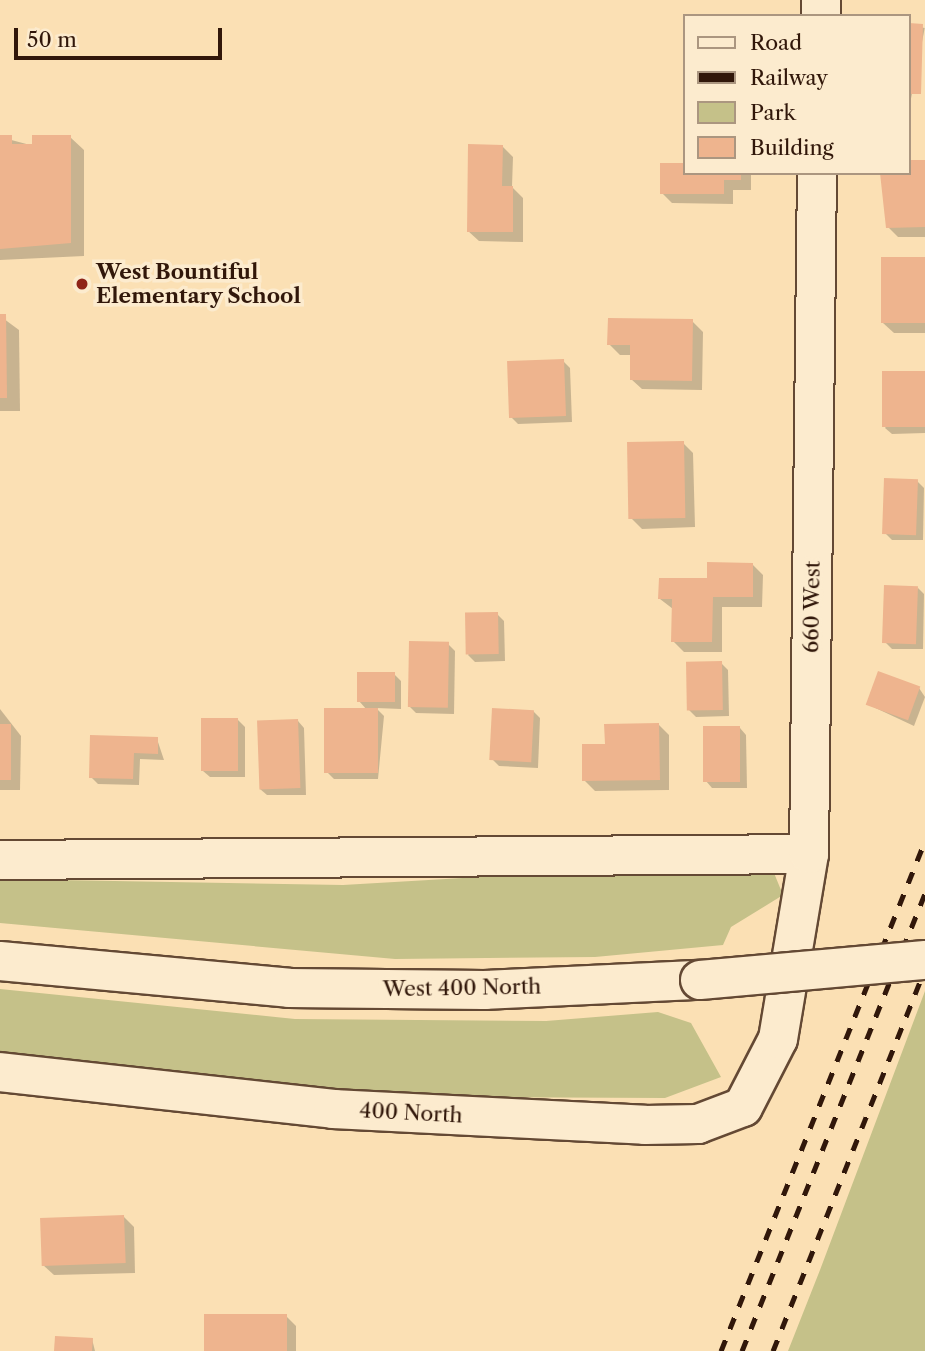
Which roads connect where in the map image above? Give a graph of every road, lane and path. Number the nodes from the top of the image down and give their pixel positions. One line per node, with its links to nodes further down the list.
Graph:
1 (817, 175): 2 (street, 660 West)
2 (809, 854): 3 (street); 6 (street, 660 West)
3 (0, 860)
4 (925, 960): 5 (street, West 400 North, bridge)
5 (0, 961)
6 (778, 1039): 7 (street, 400 North)
7 (0, 1072)

